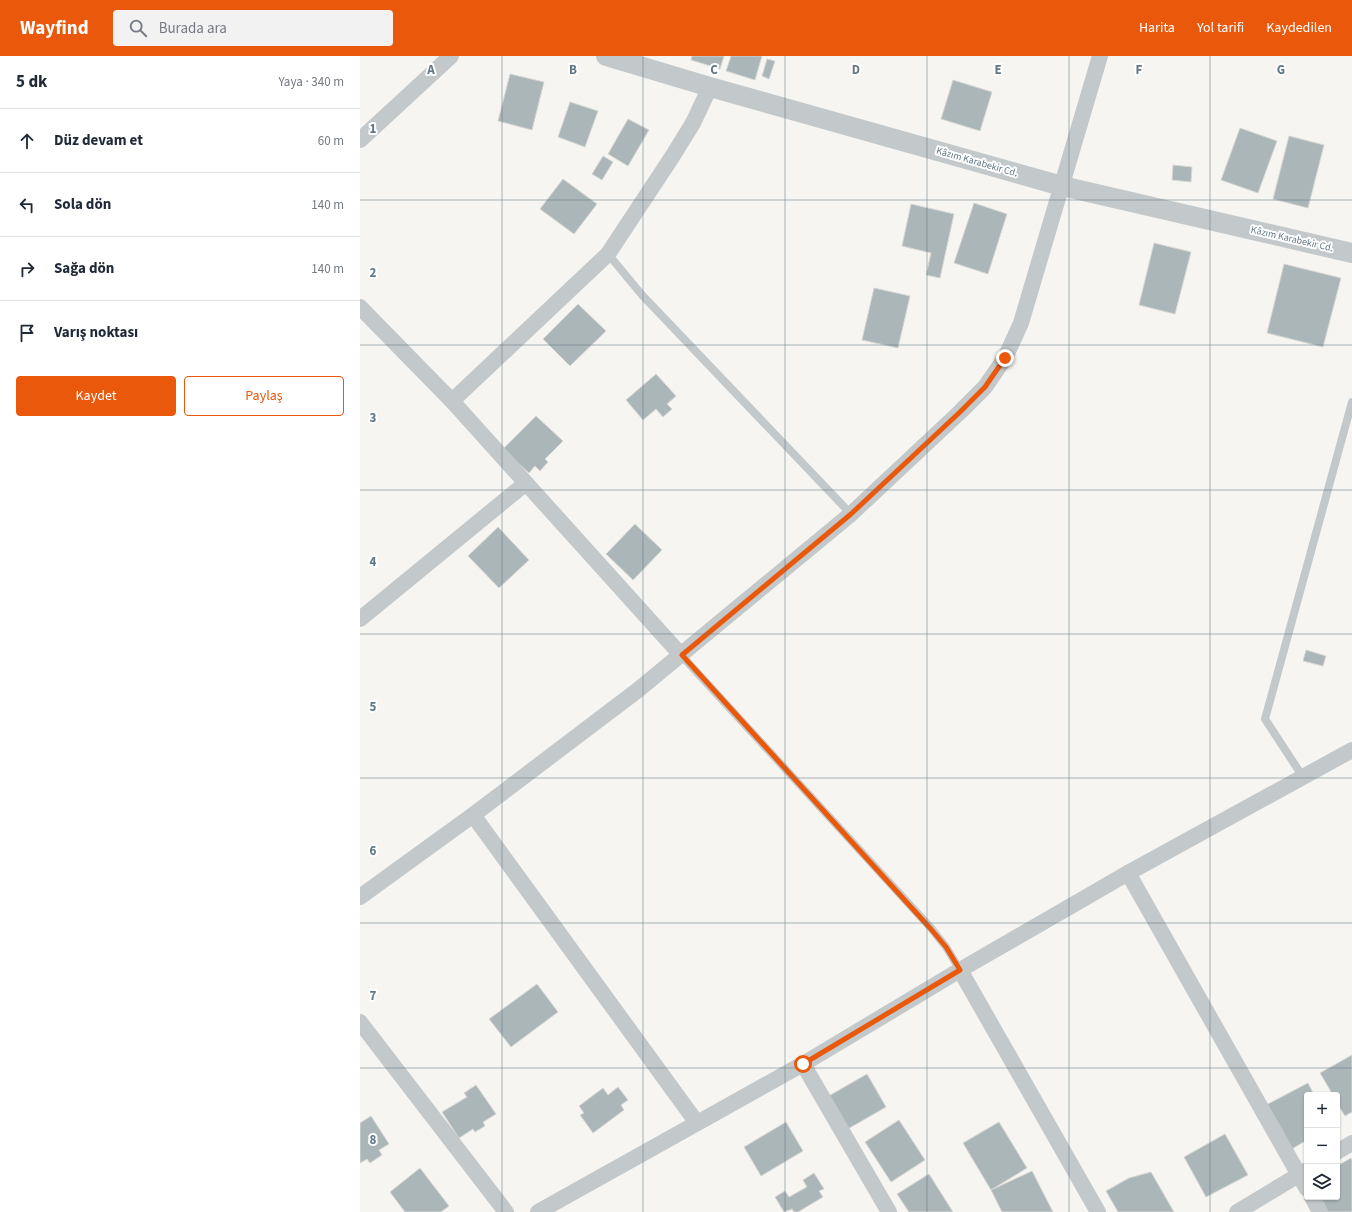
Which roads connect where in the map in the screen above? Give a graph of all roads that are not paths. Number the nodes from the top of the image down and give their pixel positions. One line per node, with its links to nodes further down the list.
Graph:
1 (451, 56): 5 (street)
2 (606, 56): 4 (street, Kâzım Karabekir Cd.)
3 (1100, 56): 6 (street)
4 (710, 87): 6 (street, Kâzım Karabekir Cd.); 8 (street)
5 (360, 140)
6 (1062, 186): 7 (street, Kâzım Karabekir Cd.); 13 (street)
7 (1352, 253)
8 (608, 254): 10 (street); 13 (lane)
9 (360, 307): 10 (street)
10 (452, 401): 12 (street)
11 (1352, 402): 17 (lane)
12 (526, 483): 14 (street); 15 (street)
13 (851, 514): 15 (street)
14 (360, 619)
15 (682, 655): 18 (street); 21 (lane)
16 (1352, 750): 17 (street)
17 (1303, 777): 19 (street)
18 (473, 815): 20 (street); 24 (street)
19 (1128, 873): 21 (street); 27 (street)
20 (360, 896)
21 (960, 970): 23 (street); 32 (street)
22 (360, 1022): 29 (street)
23 (803, 1064): 24 (street); 31 (street)
24 (697, 1123): 30 (street)
25 (1352, 1143): 26 (street)
26 (1340, 1150)
27 (1303, 1172): 33 (street)
28 (1314, 1200): 34 (street)
29 (506, 1212)
30 (538, 1212)
31 (889, 1212)
32 (1098, 1212)
33 (1237, 1212)
34 (1320, 1212)

